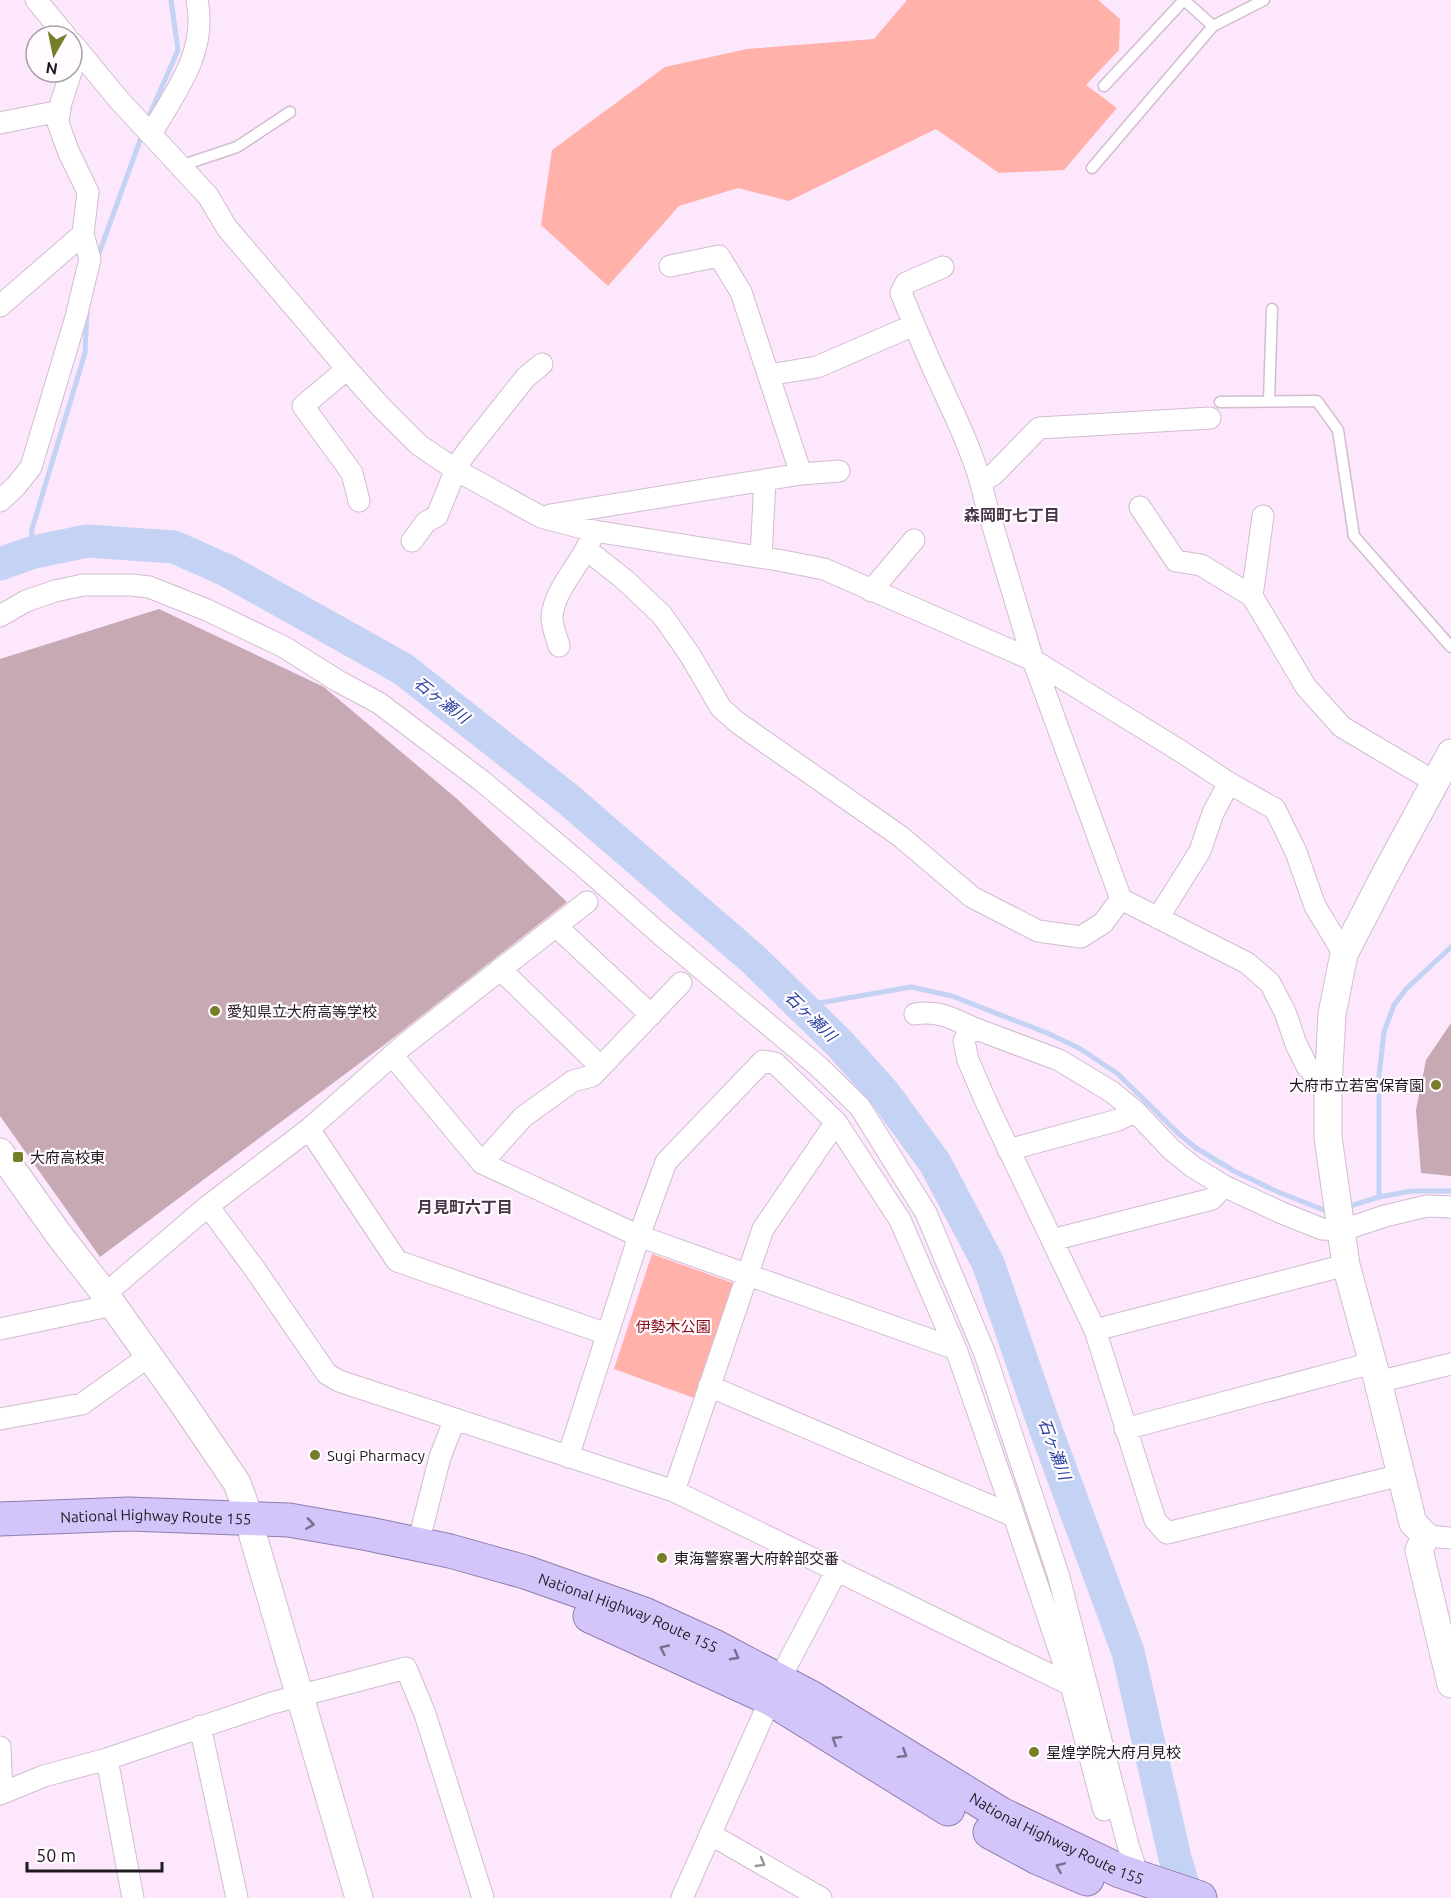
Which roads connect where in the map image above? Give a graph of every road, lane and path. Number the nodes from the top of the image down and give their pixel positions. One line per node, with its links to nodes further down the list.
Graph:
1 (36, 0): 5 (street)
2 (197, 0): 13 (street)
3 (1184, 0): 6 (lane); 9 (lane)
4 (1264, 0): 6 (lane)
5 (52, 24)
6 (1213, 26): 15 (lane)
7 (84, 66): 13 (street)
8 (66, 84): 10 (street)
9 (1104, 86)
10 (60, 111): 12 (street); 16 (street)
11 (290, 112): 14 (lane)
12 (0, 123)
13 (151, 134): 14 (street)
14 (182, 168): 23 (street)
15 (1092, 168)
16 (83, 234): 19 (street); 32 (street)
17 (670, 266): 24 (street)
18 (943, 267): 21 (street)
19 (0, 306)
20 (1272, 309): 25 (lane)
21 (914, 325): 24 (street); 31 (street)
22 (542, 364): 27 (street)
23 (347, 369): 27 (street); 33 (street)
24 (768, 375): 29 (street)
25 (1269, 400): 26 (lane); 45 (lane)
26 (1215, 410): 31 (street)
27 (456, 470): 36 (street); 39 (street)
28 (839, 471): 29 (street)
29 (801, 474): 30 (street)
30 (765, 480): 36 (street); 40 (street)
31 (981, 482): 46 (street)
32 (0, 501)
33 (358, 501)
34 (1140, 507): 42 (street)
35 (1263, 516): 42 (street)
36 (541, 517): 37 (street)
37 (591, 540): 40 (street); 44 (street); 50 (street)
38 (914, 540): 41 (street)
39 (412, 541)
40 (761, 557): 41 (street)
41 (871, 591): 46 (street)
42 (1252, 596): 48 (street)
43 (0, 616): 108 (street)
44 (559, 646)
45 (1451, 647)
46 (1033, 660): 49 (street); 50 (street)
47 (1451, 753): 48 (street)
48 (1435, 782): 54 (street)
49 (1228, 783): 52 (street); 54 (street)
50 (1121, 899): 52 (street)
51 (587, 902): 53 (street)
52 (1158, 918): 62 (street)
53 (556, 926): 55 (street); 58 (street)
54 (1344, 954): 62 (street)
55 (500, 969): 60 (street); 61 (street)
56 (681, 983): 58 (street)
57 (915, 1014): 59 (street)
58 (651, 1015): 61 (street)
59 (971, 1027): 63 (street); 66 (street)
60 (392, 1055): 65 (street); 68 (street)
61 (601, 1067): 68 (street)
62 (1328, 1087): 72 (street)
63 (1135, 1111): 66 (street); 69 (street)
64 (836, 1122): 73 (street); 76 (street); 81 (street)
65 (309, 1129): 70 (street); 80 (street)
66 (1008, 1150): 74 (street)
67 (0, 1152): 77 (street)
68 (483, 1163): 73 (street)
69 (1224, 1186): 72 (street); 74 (street)
70 (208, 1206): 77 (street); 87 (street)
71 (1451, 1207): 72 (street)
72 (1340, 1216): 75 (street)
73 (639, 1236): 76 (street); 80 (street)
74 (1052, 1240): 79 (street)
75 (1346, 1265): 79 (street); 84 (street)
76 (746, 1275): 81 (street); 85 (street)
77 (109, 1300): 78 (street); 82 (street)
78 (0, 1329)
79 (1095, 1330): 88 (street)
80 (607, 1334): 89 (street)
81 (956, 1348): 92 (street)
82 (149, 1356): 86 (street); 94 (street)
83 (1451, 1364): 84 (street)
84 (1375, 1373): 88 (street); 90 (street)
85 (709, 1386): 91 (street); 92 (street)
86 (0, 1419)
87 (455, 1419): 89 (street); 97 (street)
88 (1125, 1429): 90 (street)
89 (568, 1457): 91 (street)
90 (1401, 1475): 96 (street)
91 (674, 1491): 98 (street)
92 (1014, 1516): 100 (street)
93 (0, 1519): 94 (highway, National Highway Route 155)
94 (252, 1528): 95 (highway, National Highway Route 155); 97 (highway, National Highway Route 155, one-way to 97); 101 (highway, National Highway Route 155, one-way to 94); 102 (street)
95 (0, 1535)
96 (1438, 1537): 99 (street)
97 (418, 1544): 101 (highway, National Highway Route 155, one-way to 101)
98 (837, 1570): 100 (street); 101 (street)
99 (1451, 1683)
100 (1071, 1685): 108 (street)
101 (775, 1690): 107 (street); 108 (highway, National Highway Route 155)
102 (299, 1696): 103 (street); 111 (street); 112 (street)
103 (200, 1726): 105 (street); 110 (street)
104 (0, 1747): 106 (street)
105 (107, 1760): 106 (street); 109 (street)
106 (1, 1793)
107 (710, 1834): 113 (street); 114 (street, one-way to 114)
108 (1136, 1882): 115 (highway, National Highway Route 155)
109 (133, 1898)
110 (237, 1898)
111 (359, 1898)
112 (483, 1898)
113 (682, 1898)
114 (821, 1898)
115 (1200, 1898)

